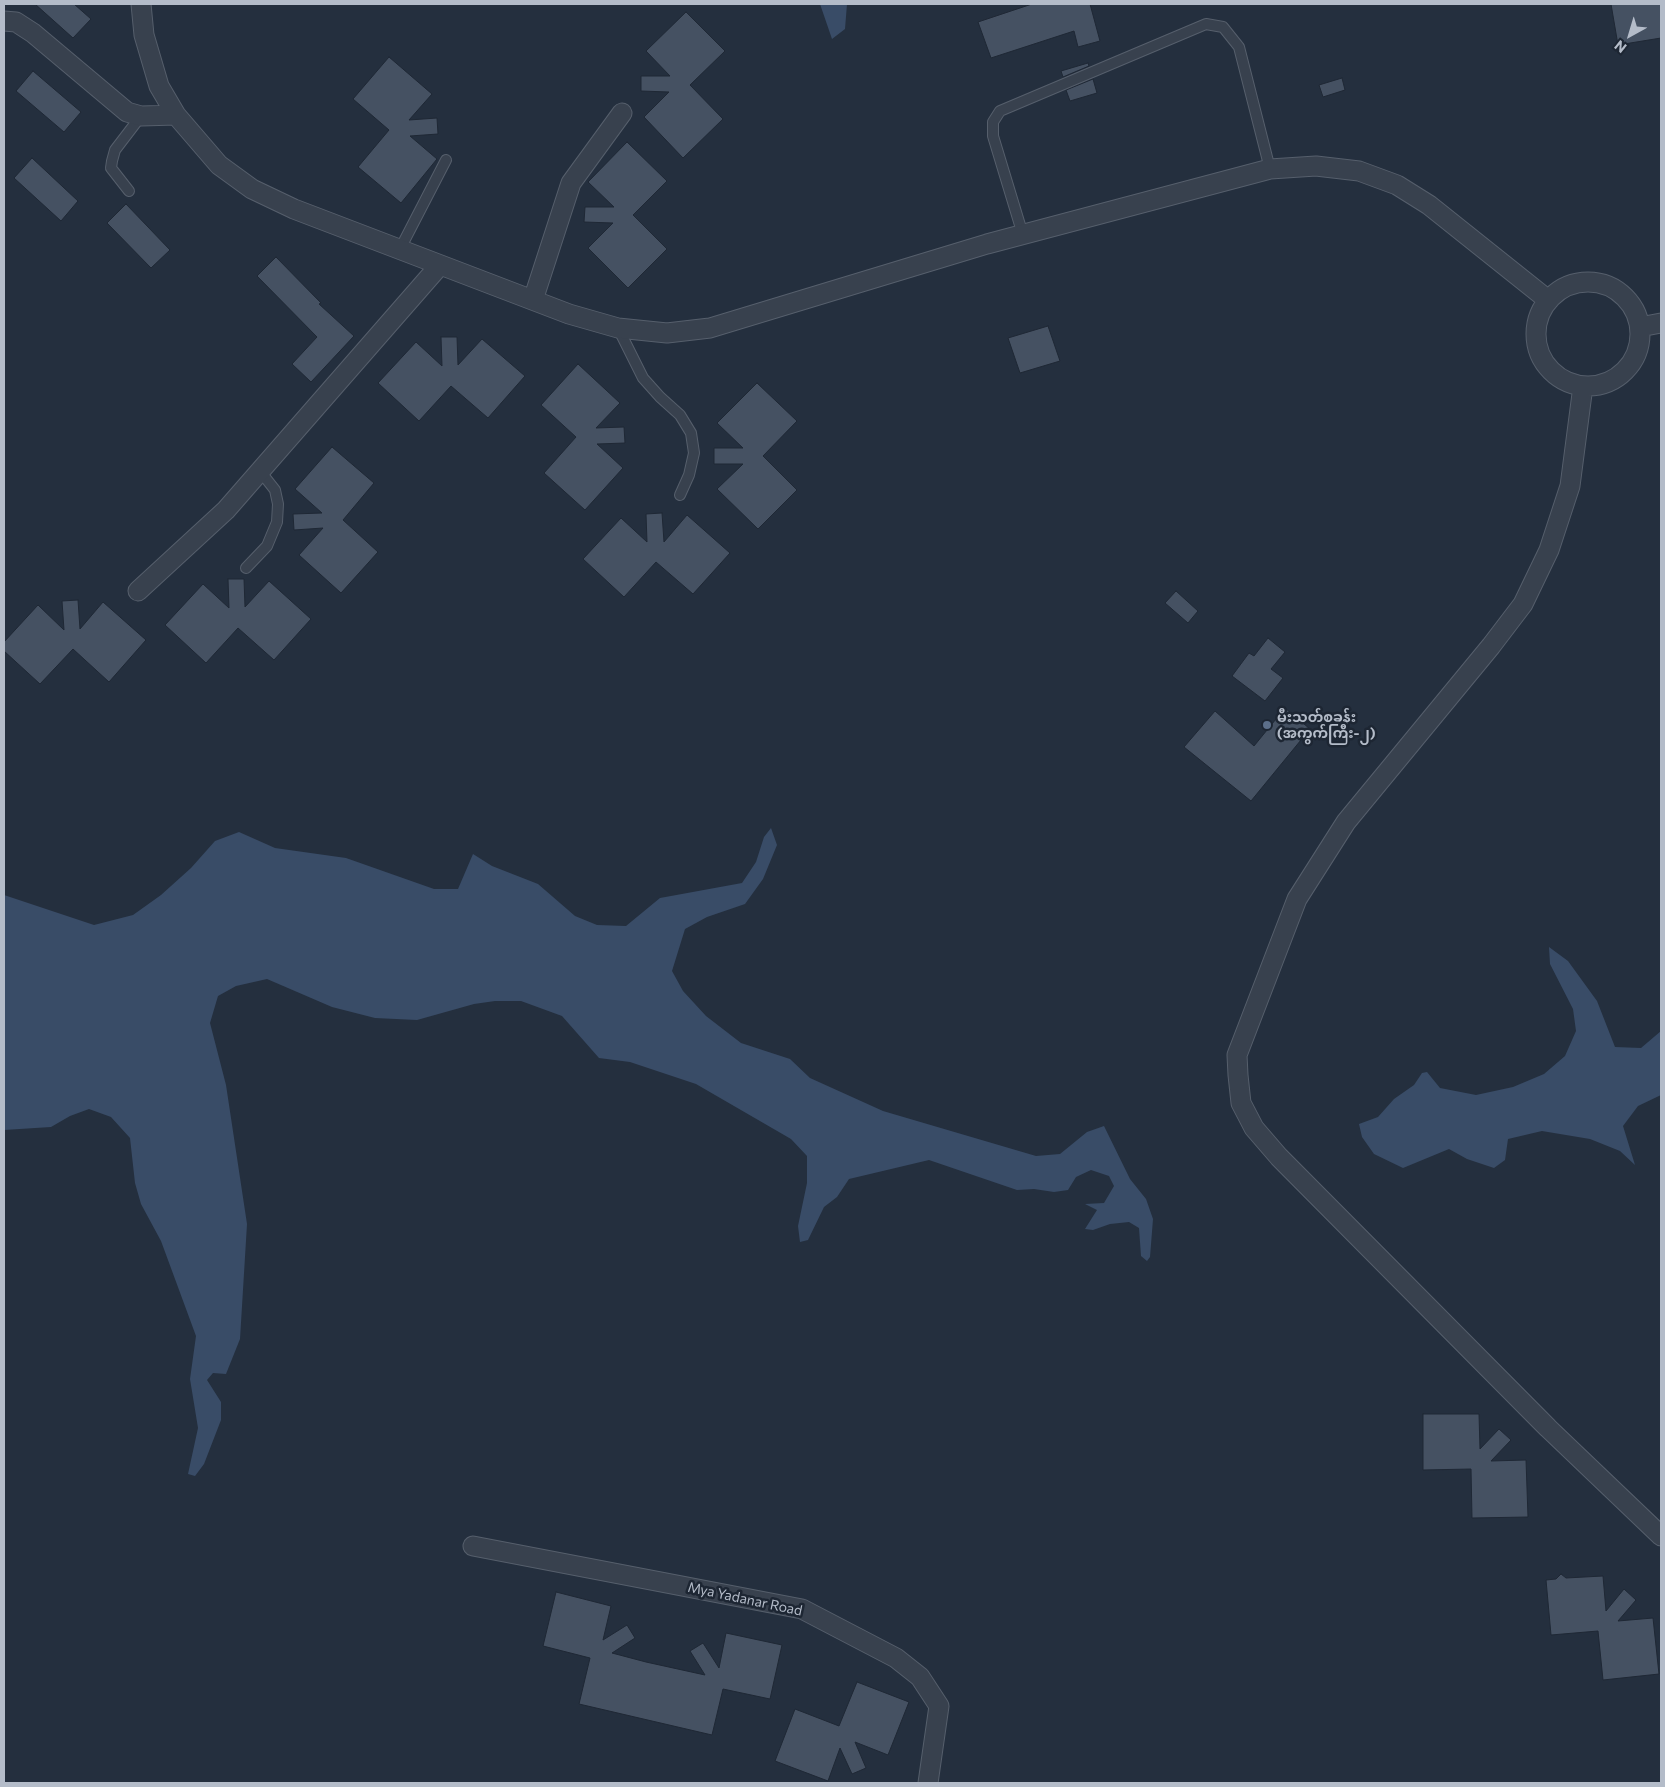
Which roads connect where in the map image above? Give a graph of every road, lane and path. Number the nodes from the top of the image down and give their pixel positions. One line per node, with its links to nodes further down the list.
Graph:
1 (141, 4): 4 (street)
2 (4, 22): 5 (street)
3 (622, 113): 12 (street)
4 (176, 115): 5 (street); 10 (street)
5 (140, 116): 8 (lane)
6 (446, 160): 10 (lane)
7 (1270, 169): 9 (street); 9 (lane); 13 (street)
8 (129, 191)
9 (1023, 235): 16 (street)
10 (400, 249): 11 (street)
11 (440, 265): 12 (street); 18 (street)
12 (533, 300): 16 (street)
13 (1548, 300): 15 (street); 17 (street)
14 (1661, 323): 15 (street)
15 (1640, 327): 17 (street)
16 (618, 328): 19 (lane)
17 (1582, 386): 22 (street)
18 (260, 471): 20 (lane); 21 (street)
19 (680, 495)
20 (246, 568)
21 (138, 591)
22 (1661, 1536)
23 (473, 1546): 24 (street, Mya Yadanar Road)
24 (928, 1783)

